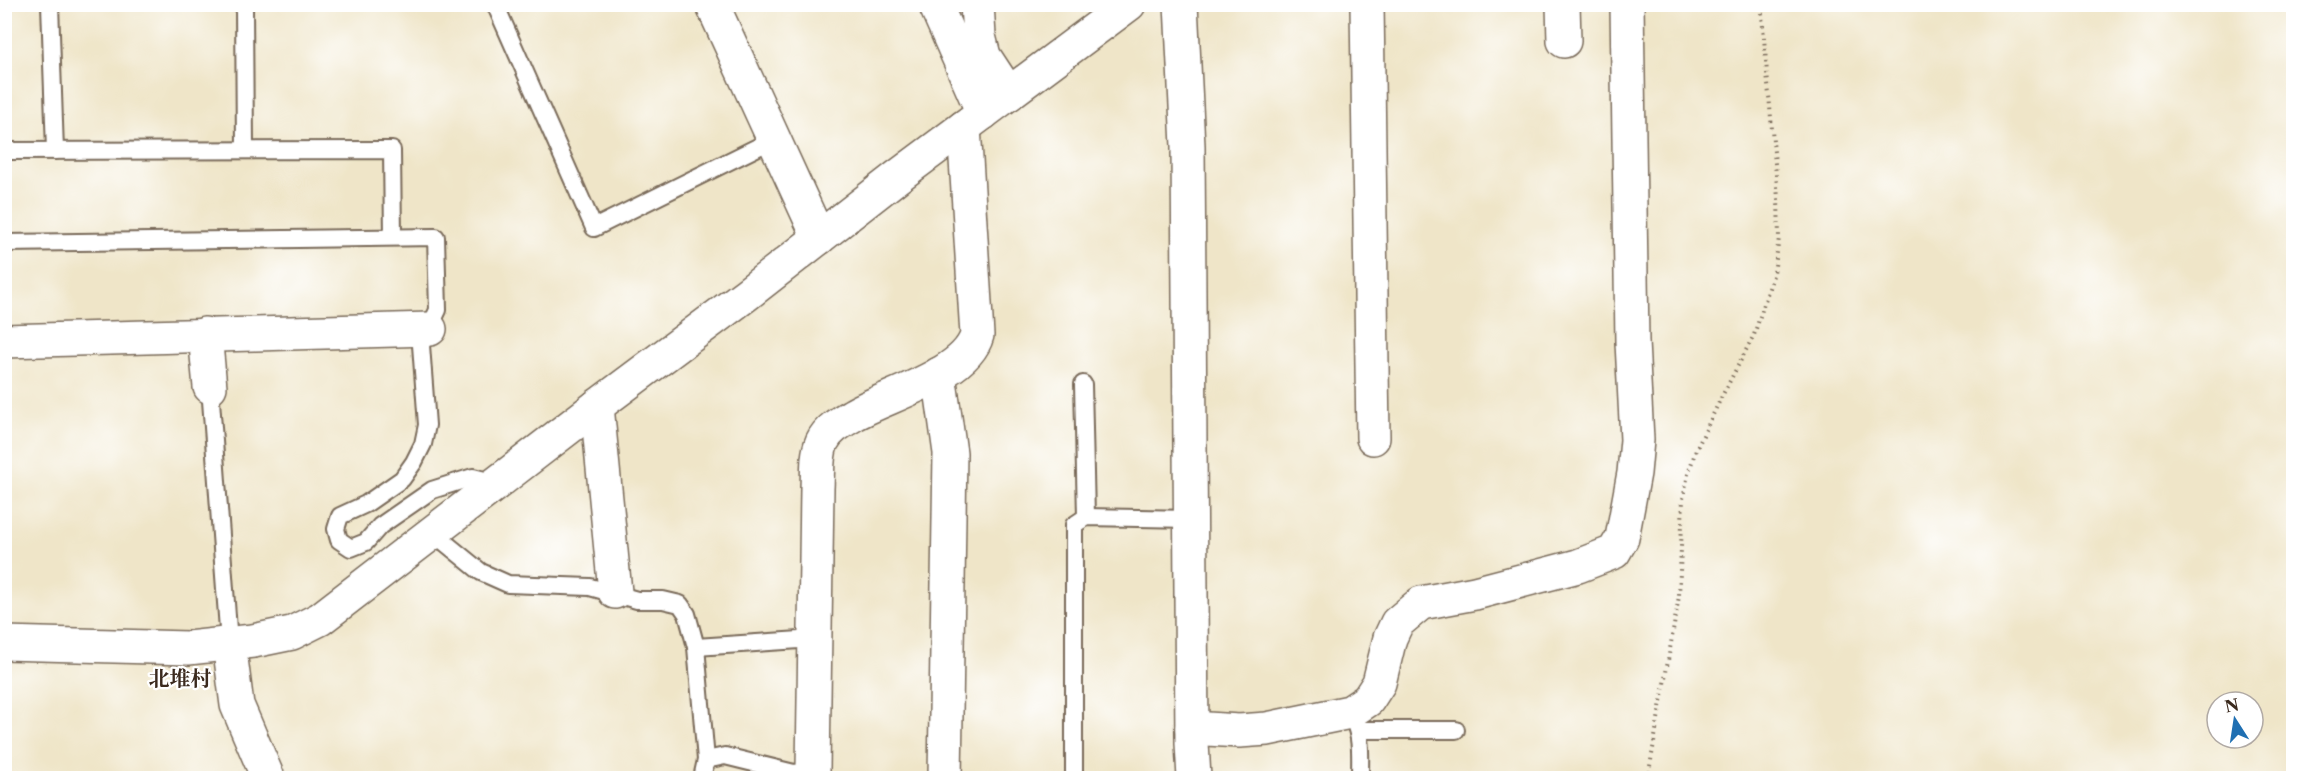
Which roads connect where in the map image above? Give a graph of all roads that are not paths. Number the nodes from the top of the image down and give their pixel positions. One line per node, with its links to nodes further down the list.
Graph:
1 (50, 4): 17 (lane)
2 (244, 4): 15 (lane)
3 (495, 4): 14 (lane)
4 (712, 4): 14 (street)
5 (935, 4): 13 (street)
6 (977, 4): 13 (street)
7 (1129, 4): 13 (street)
8 (1181, 4): 31 (street)
9 (1367, 4): 28 (street)
10 (1563, 4): 12 (street)
11 (1627, 4): 38 (street)
12 (1564, 41)
13 (986, 111): 19 (street); 24 (street)
14 (774, 139): 19 (street)
15 (245, 150): 17 (lane); 18 (lane)
16 (4, 151): 17 (lane)
17 (55, 151)
18 (393, 237): 20 (lane); 21 (lane)
19 (819, 238): 27 (street)
20 (4, 243)
21 (430, 329): 22 (street); 29 (lane)
22 (205, 334): 23 (street); 26 (street)
23 (4, 340)
24 (939, 374): 34 (street); 45 (street)
25 (1083, 384): 30 (lane)
26 (210, 387): 36 (lane)
27 (597, 406): 29 (street); 33 (street)
28 (1373, 438)
29 (497, 483): 32 (street)
30 (1086, 517): 31 (lane); 46 (lane)
31 (1191, 519): 39 (street)
32 (432, 532): 33 (lane); 36 (street)
33 (615, 592): 37 (lane)
34 (815, 639): 37 (lane); 42 (street)
35 (4, 643): 36 (street)
36 (229, 644): 43 (street)
37 (696, 646): 41 (lane)
38 (1354, 721): 39 (street); 40 (lane); 48 (lane)
39 (1192, 728): 47 (street)
40 (1456, 730)
41 (706, 760): 42 (lane); 44 (lane)
42 (813, 771)
43 (268, 778)
44 (702, 778)
45 (945, 778)
46 (1074, 778)
47 (1194, 778)
48 (1359, 778)

